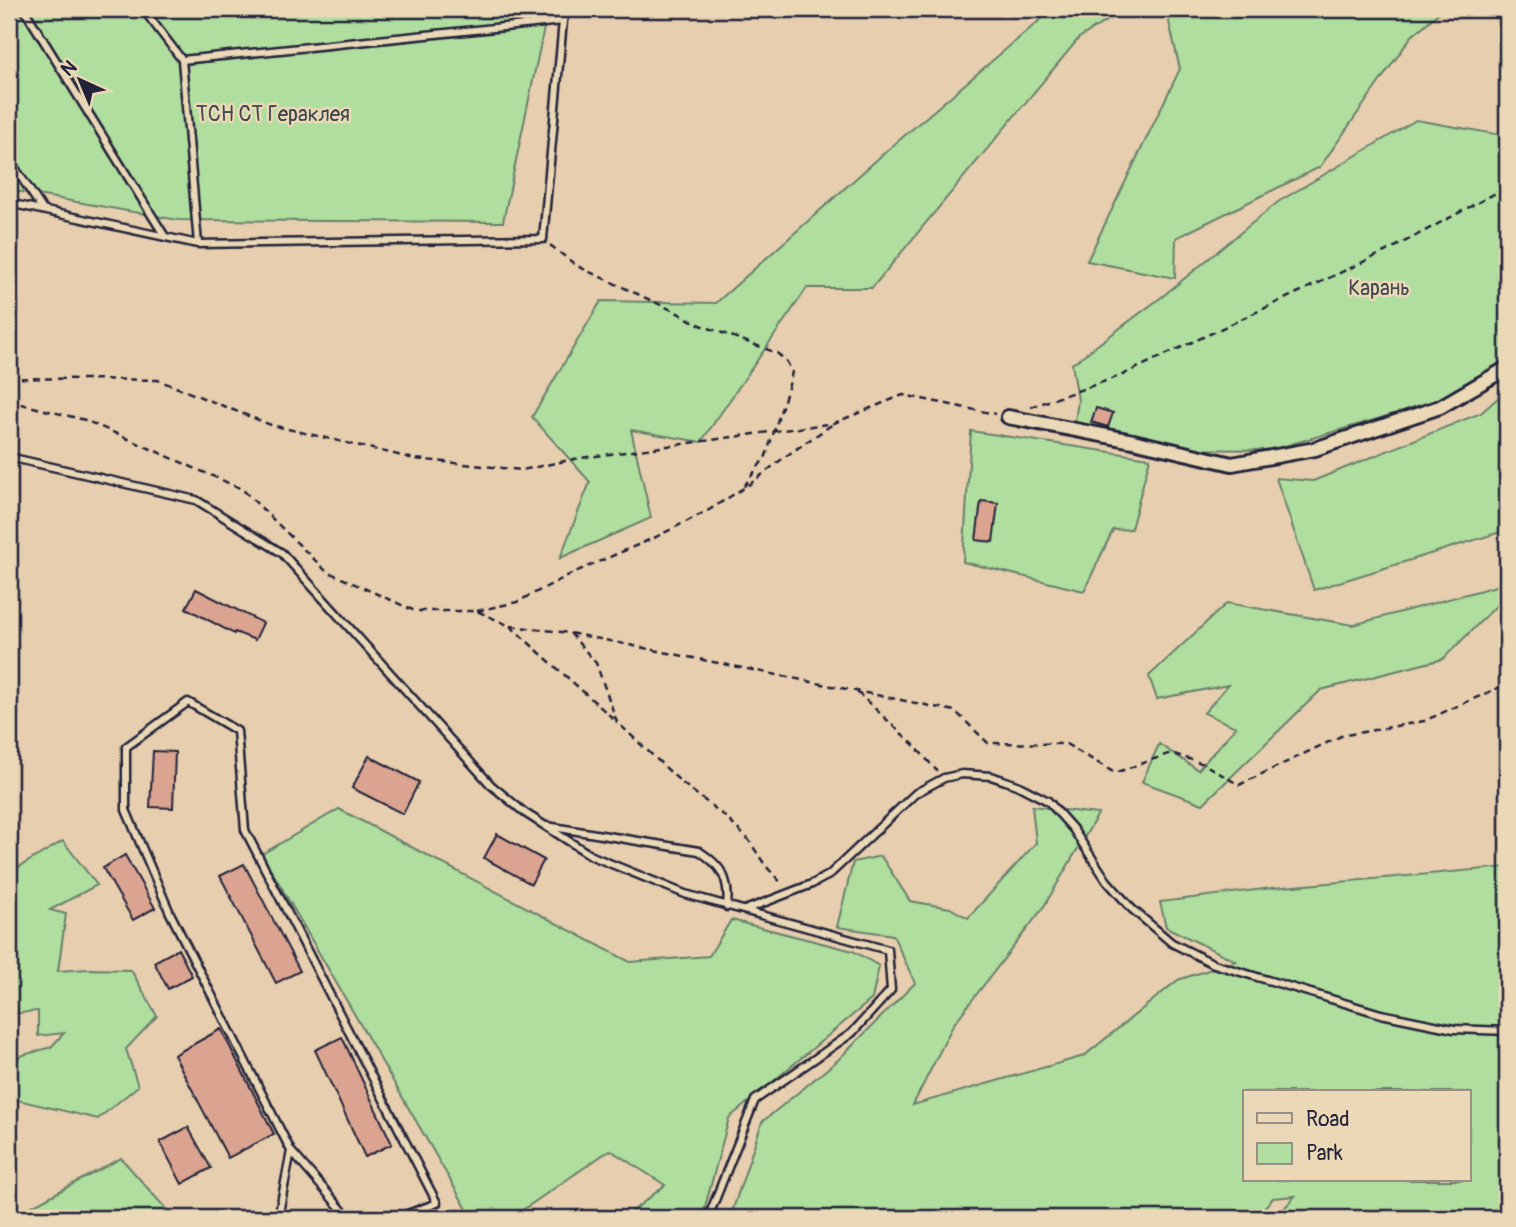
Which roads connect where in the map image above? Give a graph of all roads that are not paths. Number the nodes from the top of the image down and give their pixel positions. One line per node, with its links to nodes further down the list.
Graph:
1 (23, 9): 9 (lane)
2 (143, 9): 5 (lane)
3 (566, 9): 4 (lane)
4 (563, 21): 5 (lane); 10 (lane)
5 (182, 60): 10 (lane)
6 (9, 159): 8 (lane)
7 (9, 203): 8 (lane)
8 (43, 210): 9 (lane)
9 (164, 235): 10 (lane)
10 (198, 244)
11 (1507, 368): 12 (street)
12 (1008, 417)
13 (9, 457): 14 (lane)
14 (545, 825): 15 (lane); 15 (lane)
15 (727, 907): 16 (lane)
16 (743, 911): 17 (lane); 22 (lane)
17 (1507, 1031)
18 (290, 1151): 19 (lane); 20 (lane); 21 (lane)
19 (278, 1218)
20 (349, 1218)
21 (397, 1218)
22 (708, 1218)

